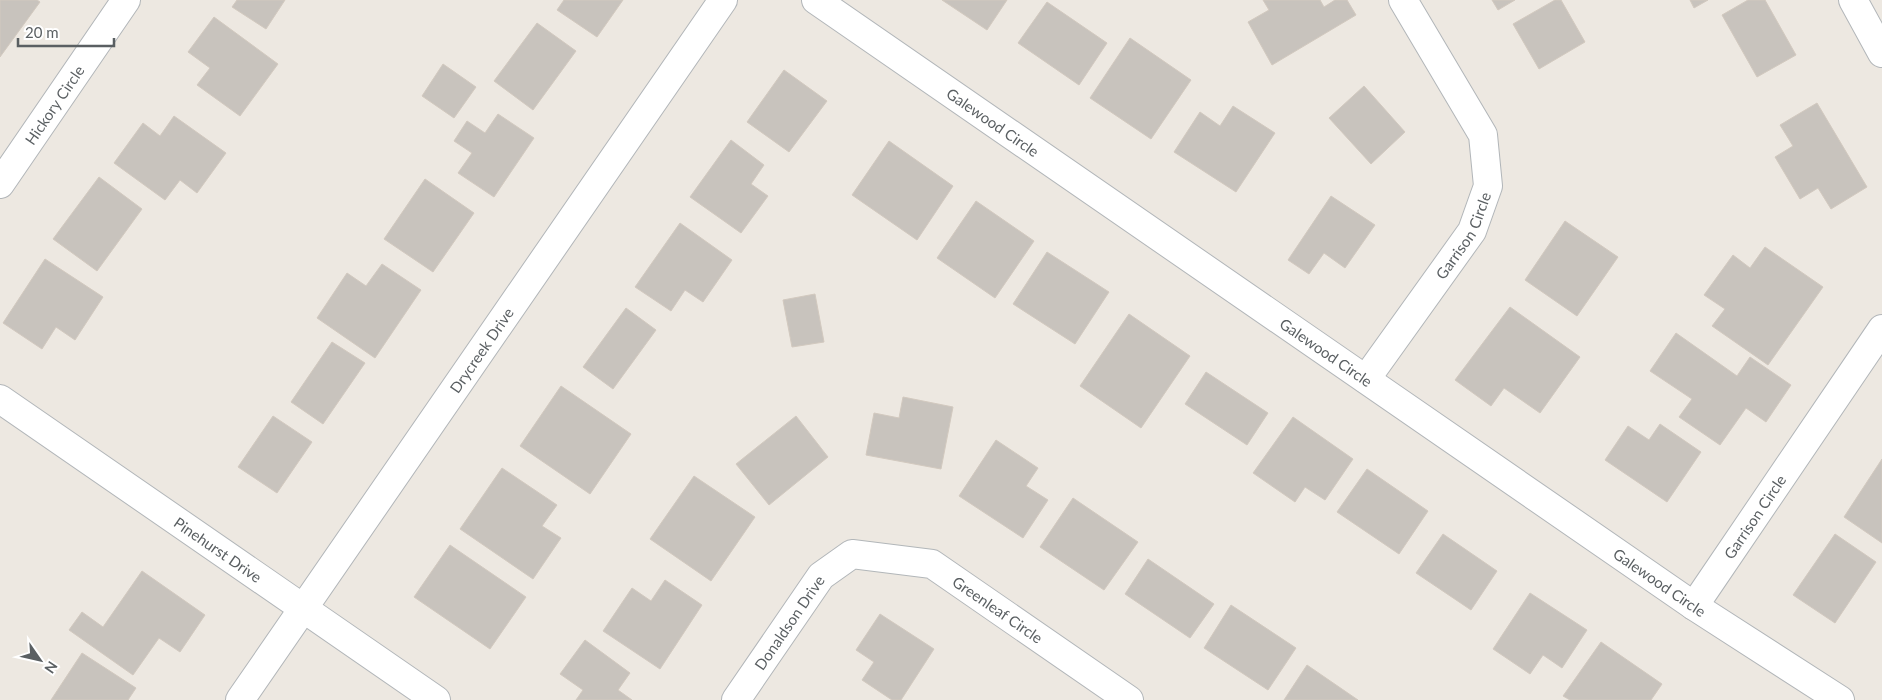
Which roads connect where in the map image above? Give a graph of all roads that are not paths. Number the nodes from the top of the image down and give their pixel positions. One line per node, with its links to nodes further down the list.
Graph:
1 (126, 0): 7 (street, Hickory Circle)
2 (723, 0): 13 (street, Drycreek Drive)
3 (816, 0): 9 (street, Galewood Circle)
4 (1403, 0): 9 (street, Garrison Circle)
5 (1853, 0): 6 (street)
6 (1882, 53)
7 (0, 184)
8 (1882, 329): 12 (street, Garrison Circle)
9 (1366, 379): 12 (street, Galewood Circle)
10 (0, 399): 13 (street, Pinehurst Drive)
11 (852, 554): 16 (street, Donaldson Drive); 17 (street, Greenleaf Circle)
12 (1694, 606): 18 (street, Galewood Circle)
13 (303, 609): 14 (street, Drycreek Drive); 15 (street, Pinehurst Drive)
14 (240, 700)
15 (436, 700)
16 (736, 700)
17 (1129, 700)
18 (1840, 700)

